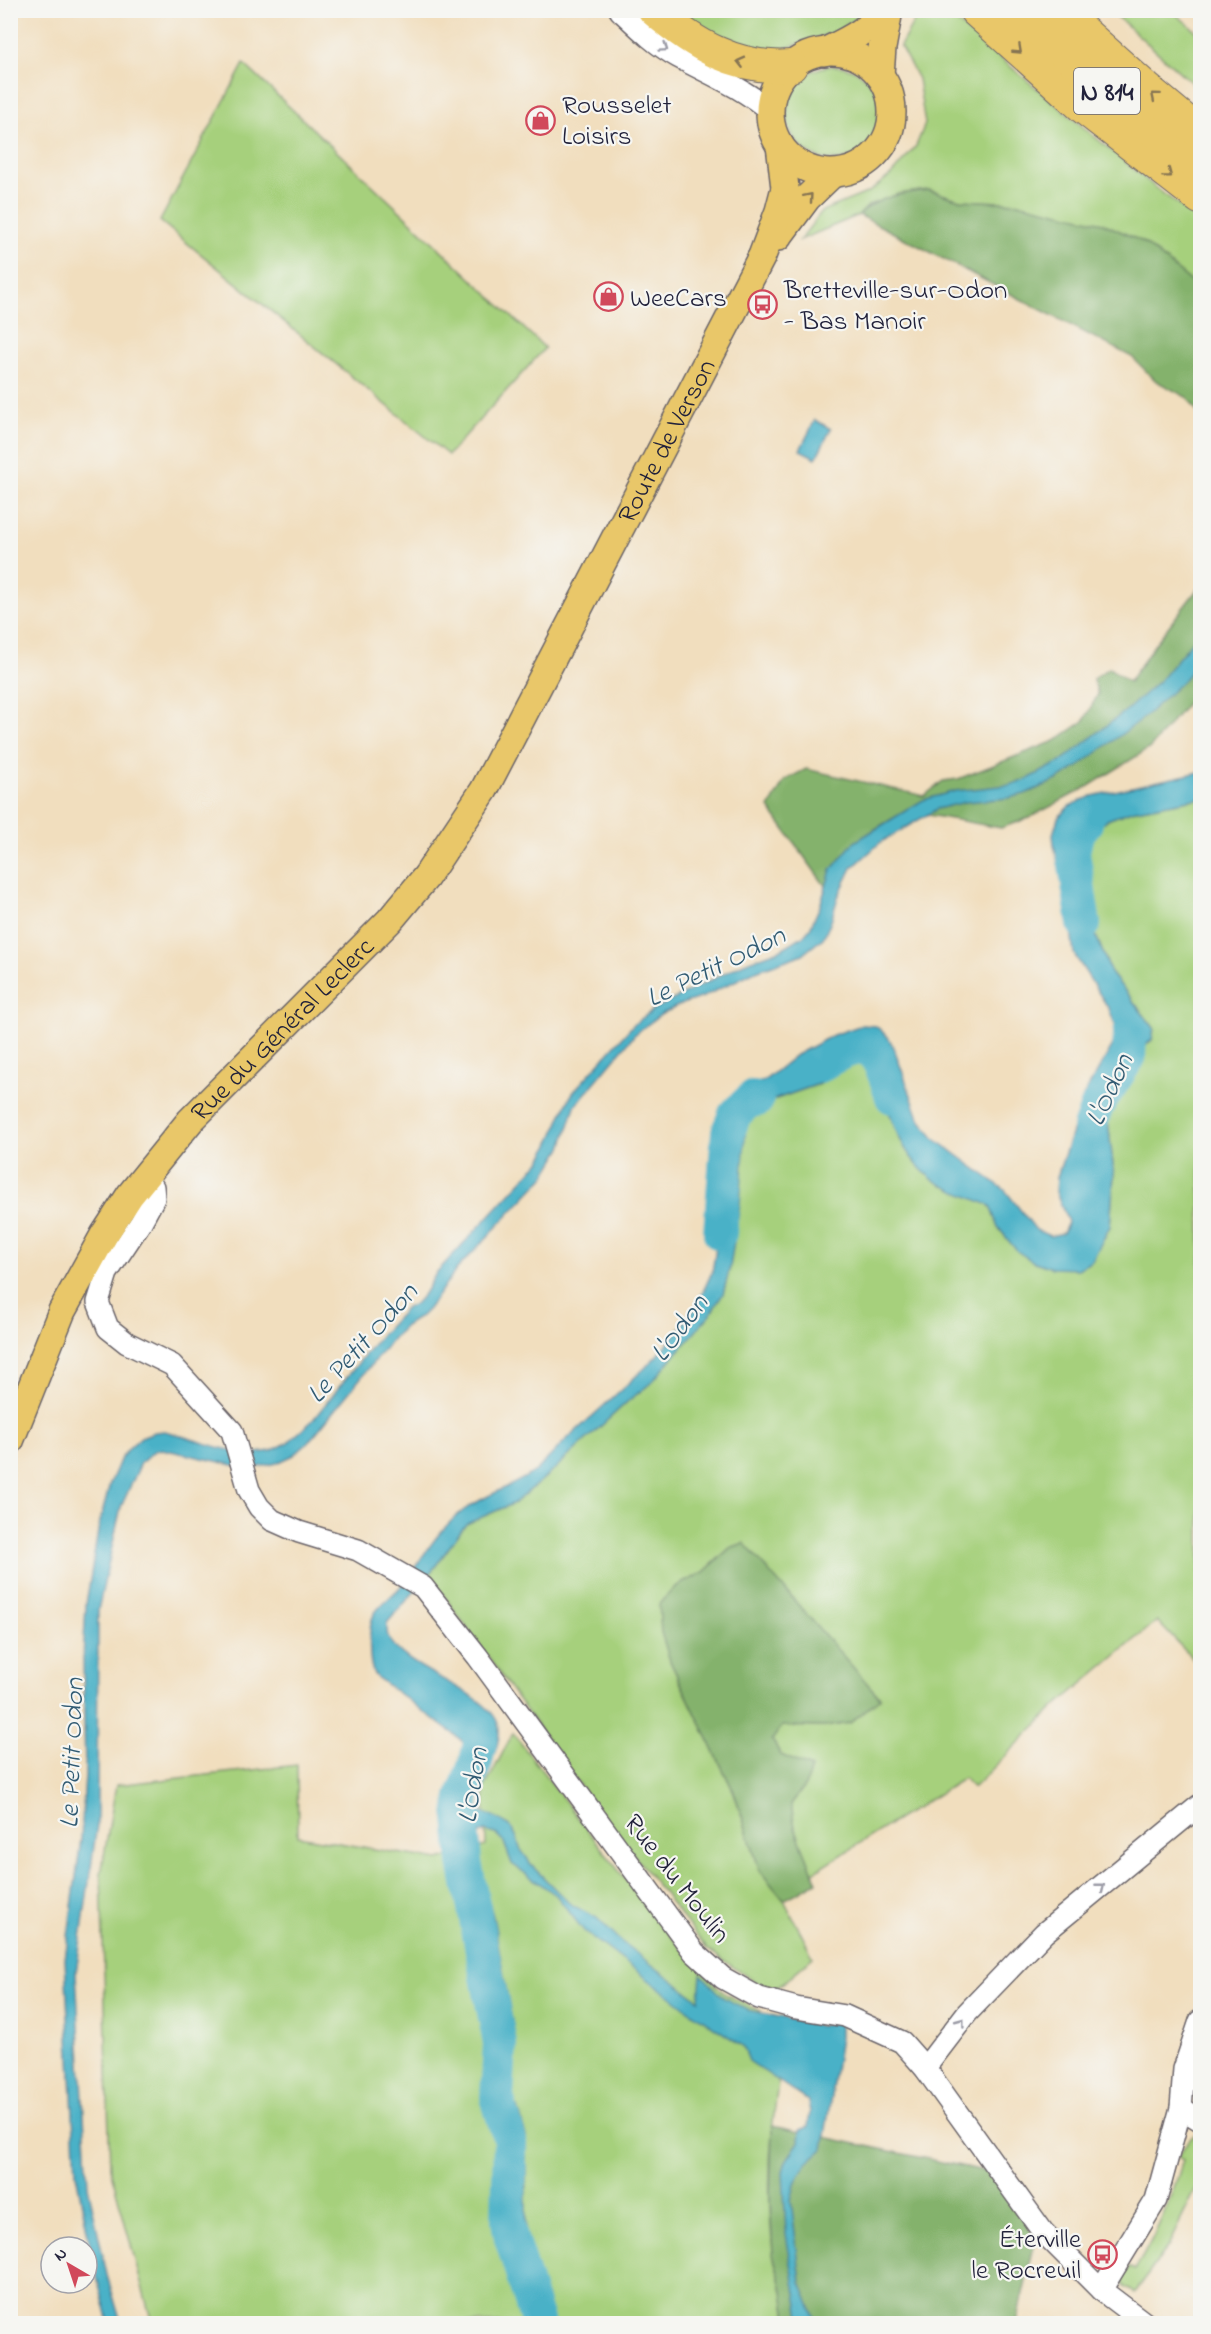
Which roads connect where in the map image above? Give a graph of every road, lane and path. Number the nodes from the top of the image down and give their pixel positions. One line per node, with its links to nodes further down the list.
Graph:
1 (620, 10): 11 (street, one-way to 11)
2 (654, 10): 9 (highway, one-way to 2)
3 (884, 10): 8 (main road)
4 (889, 10): 10 (main road)
5 (975, 10): 16 (highway, one-way to 16)
6 (1016, 10): 14 (highway, N 814)
7 (1059, 10): 12 (highway, N 814, one-way to 7)
8 (824, 51): 9 (main road); 10 (main road)
9 (791, 66): 11 (main road)
10 (880, 75): 15 (main road)
11 (770, 111): 13 (main road)
12 (1200, 133)
13 (780, 145): 15 (main road); 17 (main road, Route de Verson)
14 (1200, 168)
15 (832, 174): 17 (main road, Route de Verson, one-way to 15)
16 (1200, 198)
17 (762, 256): 18 (main road, Route de Verson)
18 (569, 627): 19 (main road, Rue du Général Leclerc)
19 (144, 1176): 20 (main road, Rue du Général Leclerc); 23 (street, Rue du Moulin)
20 (10, 1441)
21 (1200, 1805): 23 (street, one-way to 21)
22 (1200, 2021): 24 (street)
23 (926, 2068): 26 (street, Rue du Moulin)
24 (1181, 2108): 25 (street); 26 (street)
25 (1200, 2120)
26 (1101, 2290): 27 (street, Rue du Moulin)
27 (1146, 2324)

